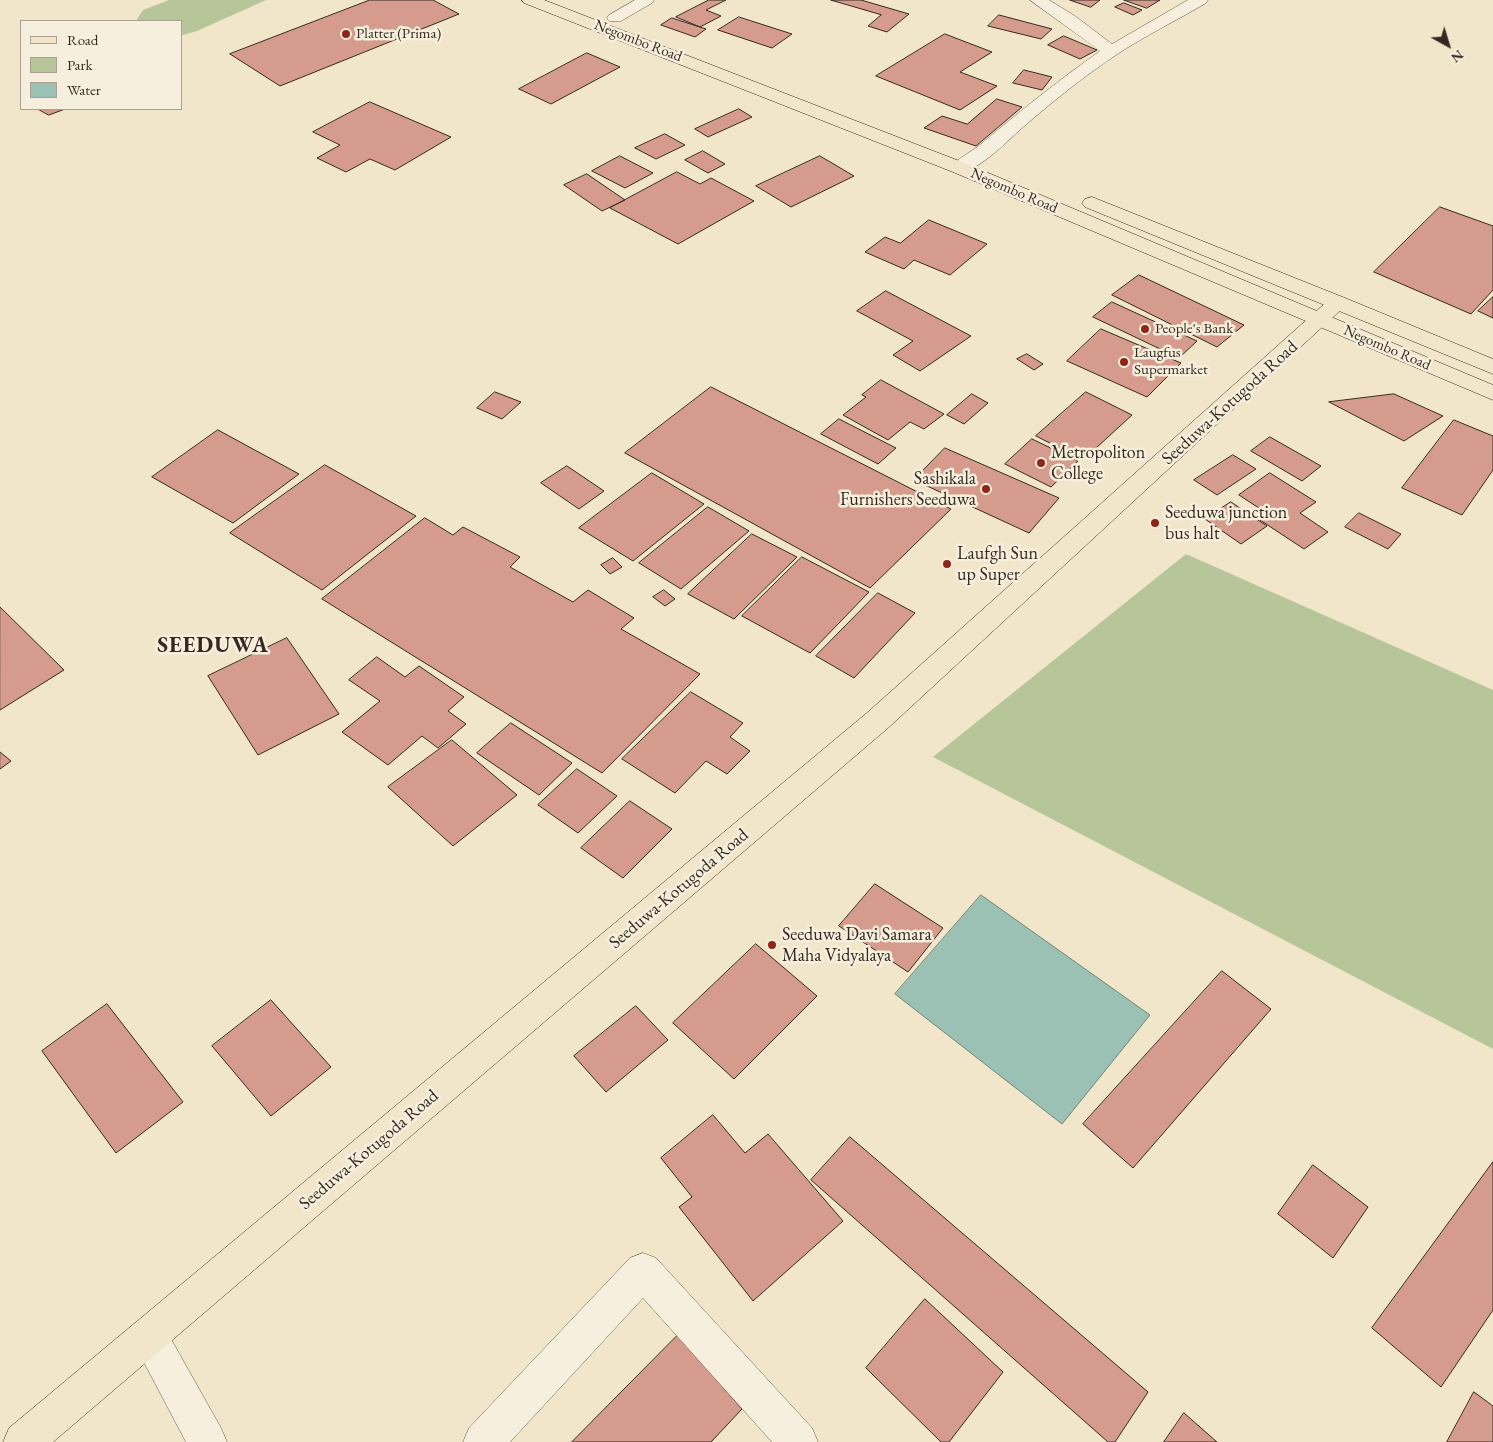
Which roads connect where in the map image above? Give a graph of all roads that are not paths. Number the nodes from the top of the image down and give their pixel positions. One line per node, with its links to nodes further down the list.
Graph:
1 (530, 0): 9 (main road, Negombo Road)
2 (568, 0): 6 (main road, Negombo Road)
3 (646, 0): 6 (street)
4 (1038, 0): 7 (street)
5 (1200, 0): 7 (street)
6 (615, 18): 8 (main road, Negombo Road)
7 (1111, 51): 8 (street)
8 (977, 157): 9 (street); 10 (main road, Negombo Road)
9 (960, 168): 12 (main road, Negombo Road)
10 (1051, 187)
11 (1079, 198): 12 (main road, Negombo Road)
12 (1329, 311): 13 (main road, Negombo Road); 14 (main road, Negombo Road); 15 (main road, Seeduwa-Kotugoda Road)
13 (1493, 367)
14 (1493, 393)
15 (149, 1336): 16 (main road, Seeduwa-Kotugoda Road); 17 (street)
16 (23, 1442)
17 (207, 1442)
18 (483, 1442): 19 (street)
19 (798, 1442)

